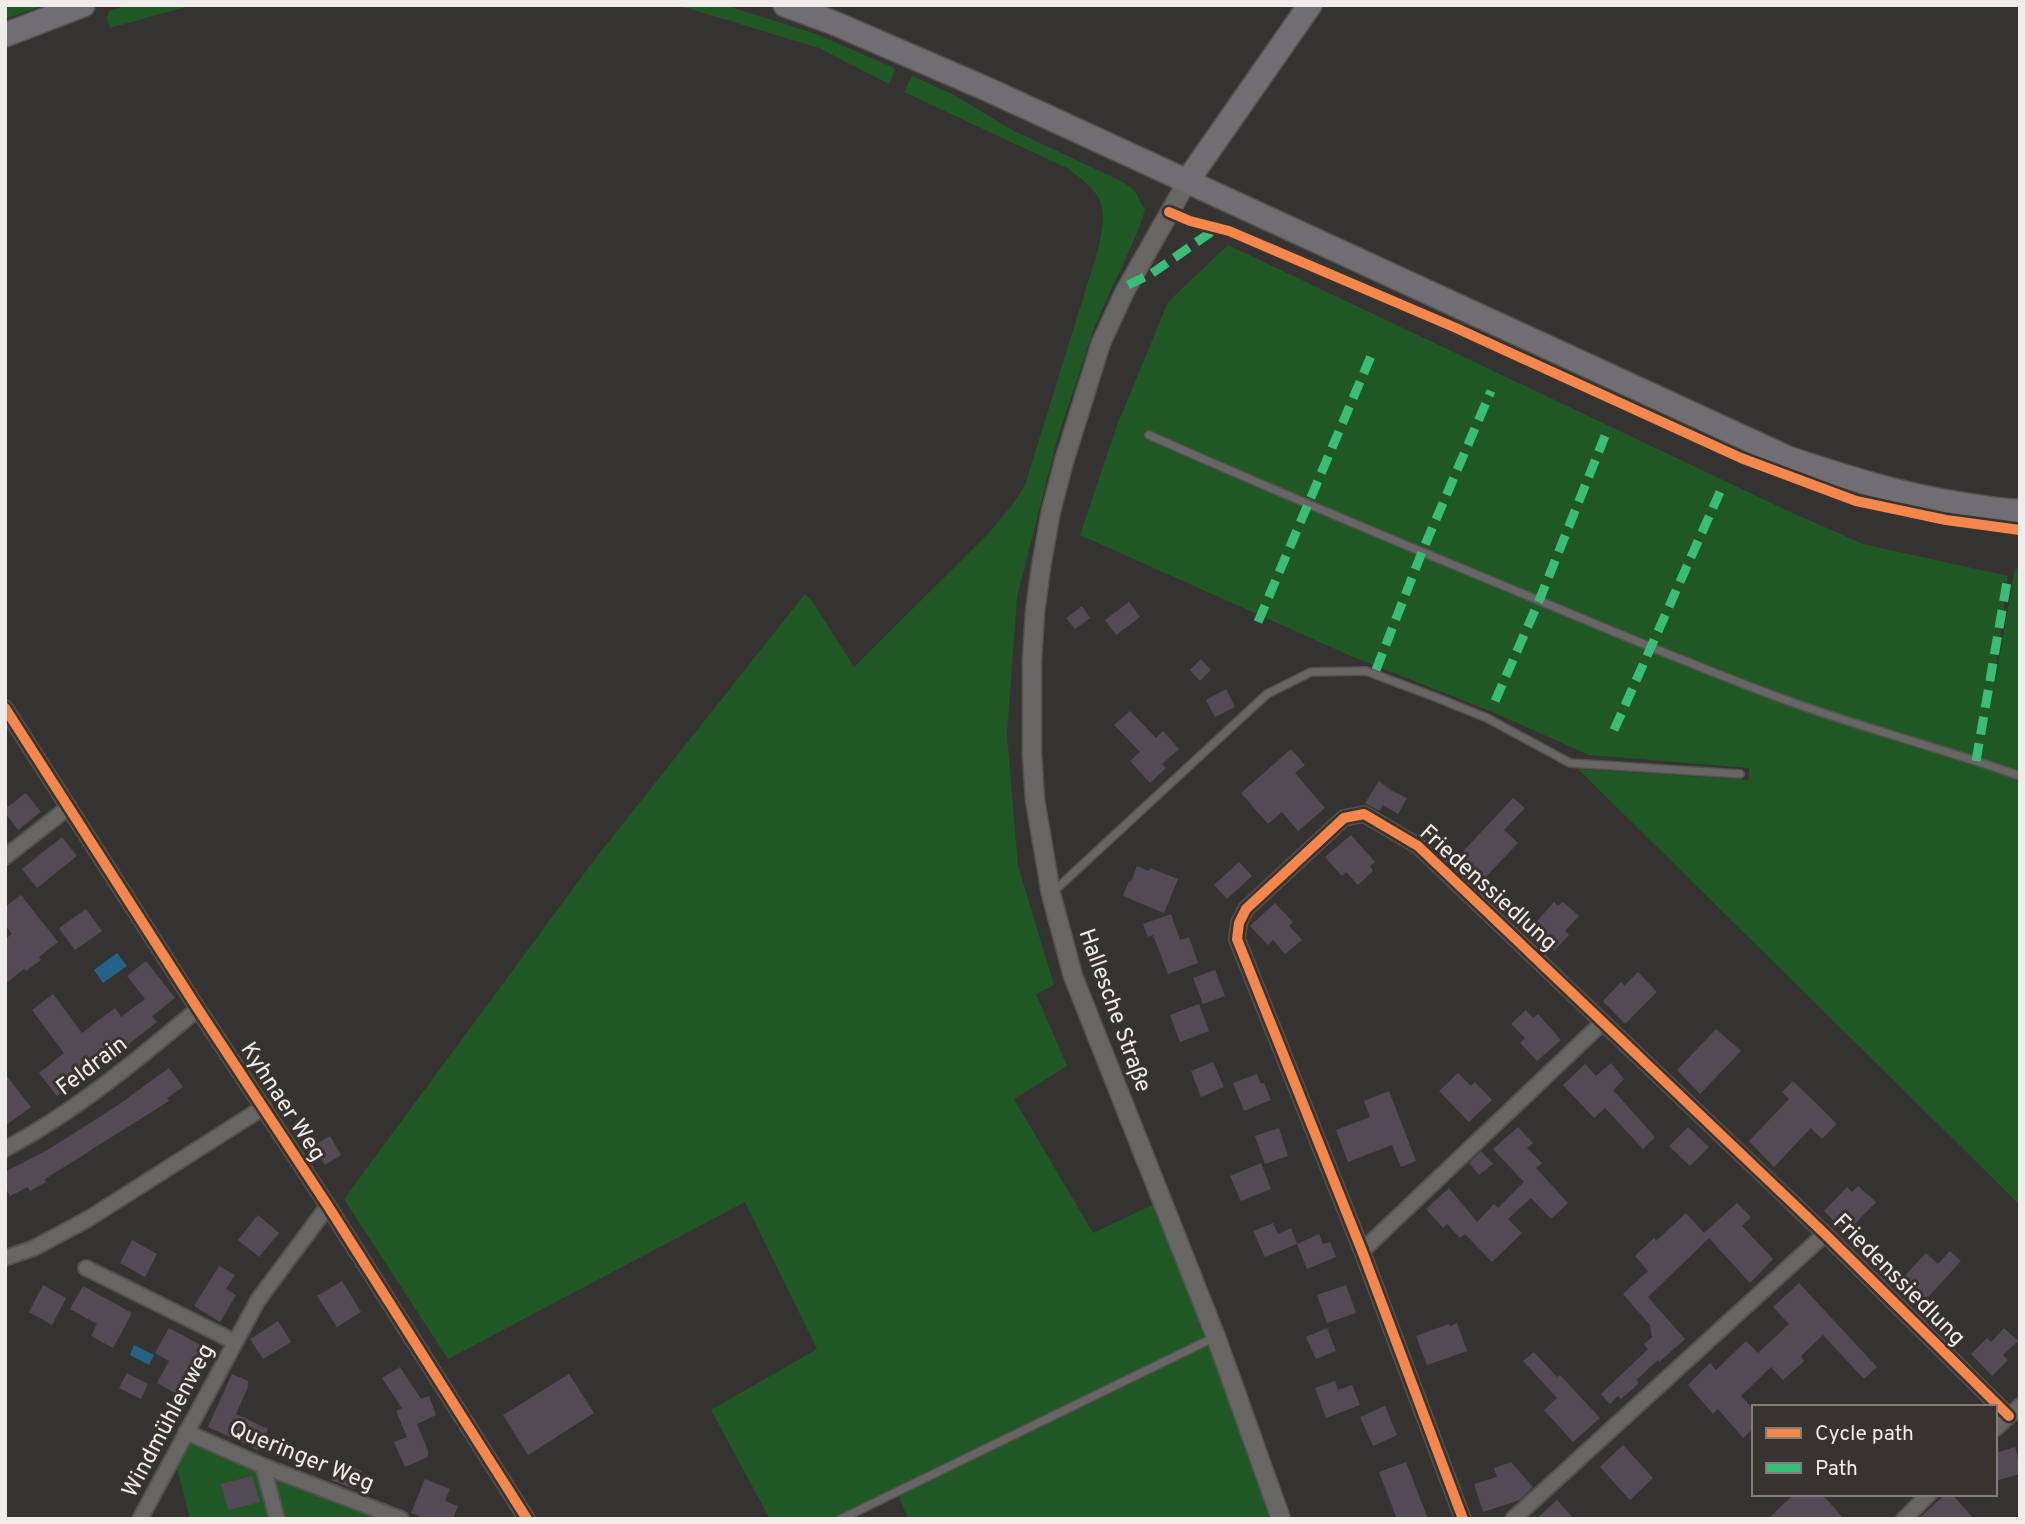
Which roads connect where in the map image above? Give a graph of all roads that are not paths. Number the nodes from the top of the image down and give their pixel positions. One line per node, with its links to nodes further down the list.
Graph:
1 (83, 5): 4 (main road)
2 (785, 5): 5 (main road)
3 (1310, 5): 5 (main road)
4 (5, 35)
5 (1188, 180): 7 (main road); 13 (street, Hallesche Straße)
6 (1149, 435): 10 (lane)
7 (2020, 510)
8 (5, 708): 11 (street, Kyhnaer Weg)
9 (1740, 774): 13 (lane)
10 (2020, 776)
11 (69, 807): 12 (street); 14 (street, Kyhnaer Weg)
12 (5, 857)
13 (1051, 894): 23 (street, Hallesche Straße)
14 (198, 1009): 16 (street, Kyhnaer Weg); 17 (street, Feldrain)
15 (1603, 1022): 19 (street, Friedenssiedlung); 20 (street); 20 (street, Friedenssiedlung)
16 (264, 1107): 18 (street, Kyhnaer Weg); 21 (street)
17 (5, 1149)
18 (328, 1206): 24 (street, Windmühlenweg); 33 (street, Kyhnaer Weg)
19 (1825, 1234): 25 (street, Friedenssiedlung); 37 (street, Friedenssiedlung)
20 (1362, 1251): 36 (street, Friedenssiedlung)
21 (5, 1258)
22 (86, 1268): 24 (street, Windmühlenweg)
23 (1216, 1337): 34 (lane); 35 (street, Hallesche Straße)
24 (234, 1342): 27 (street, Windmühlenweg)
25 (2014, 1411): 26 (street)
26 (1997, 1427)
27 (186, 1432): 28 (street, Queringer Weg); 30 (street, Windmühlenweg)
28 (263, 1466): 31 (street); 32 (street, Queringer Weg)
29 (1927, 1496): 38 (street)
30 (140, 1519)
31 (277, 1519)
32 (401, 1519)
33 (527, 1519)
34 (841, 1519)
35 (1282, 1519)
36 (1463, 1519)
37 (1513, 1519)
38 (1904, 1519)

